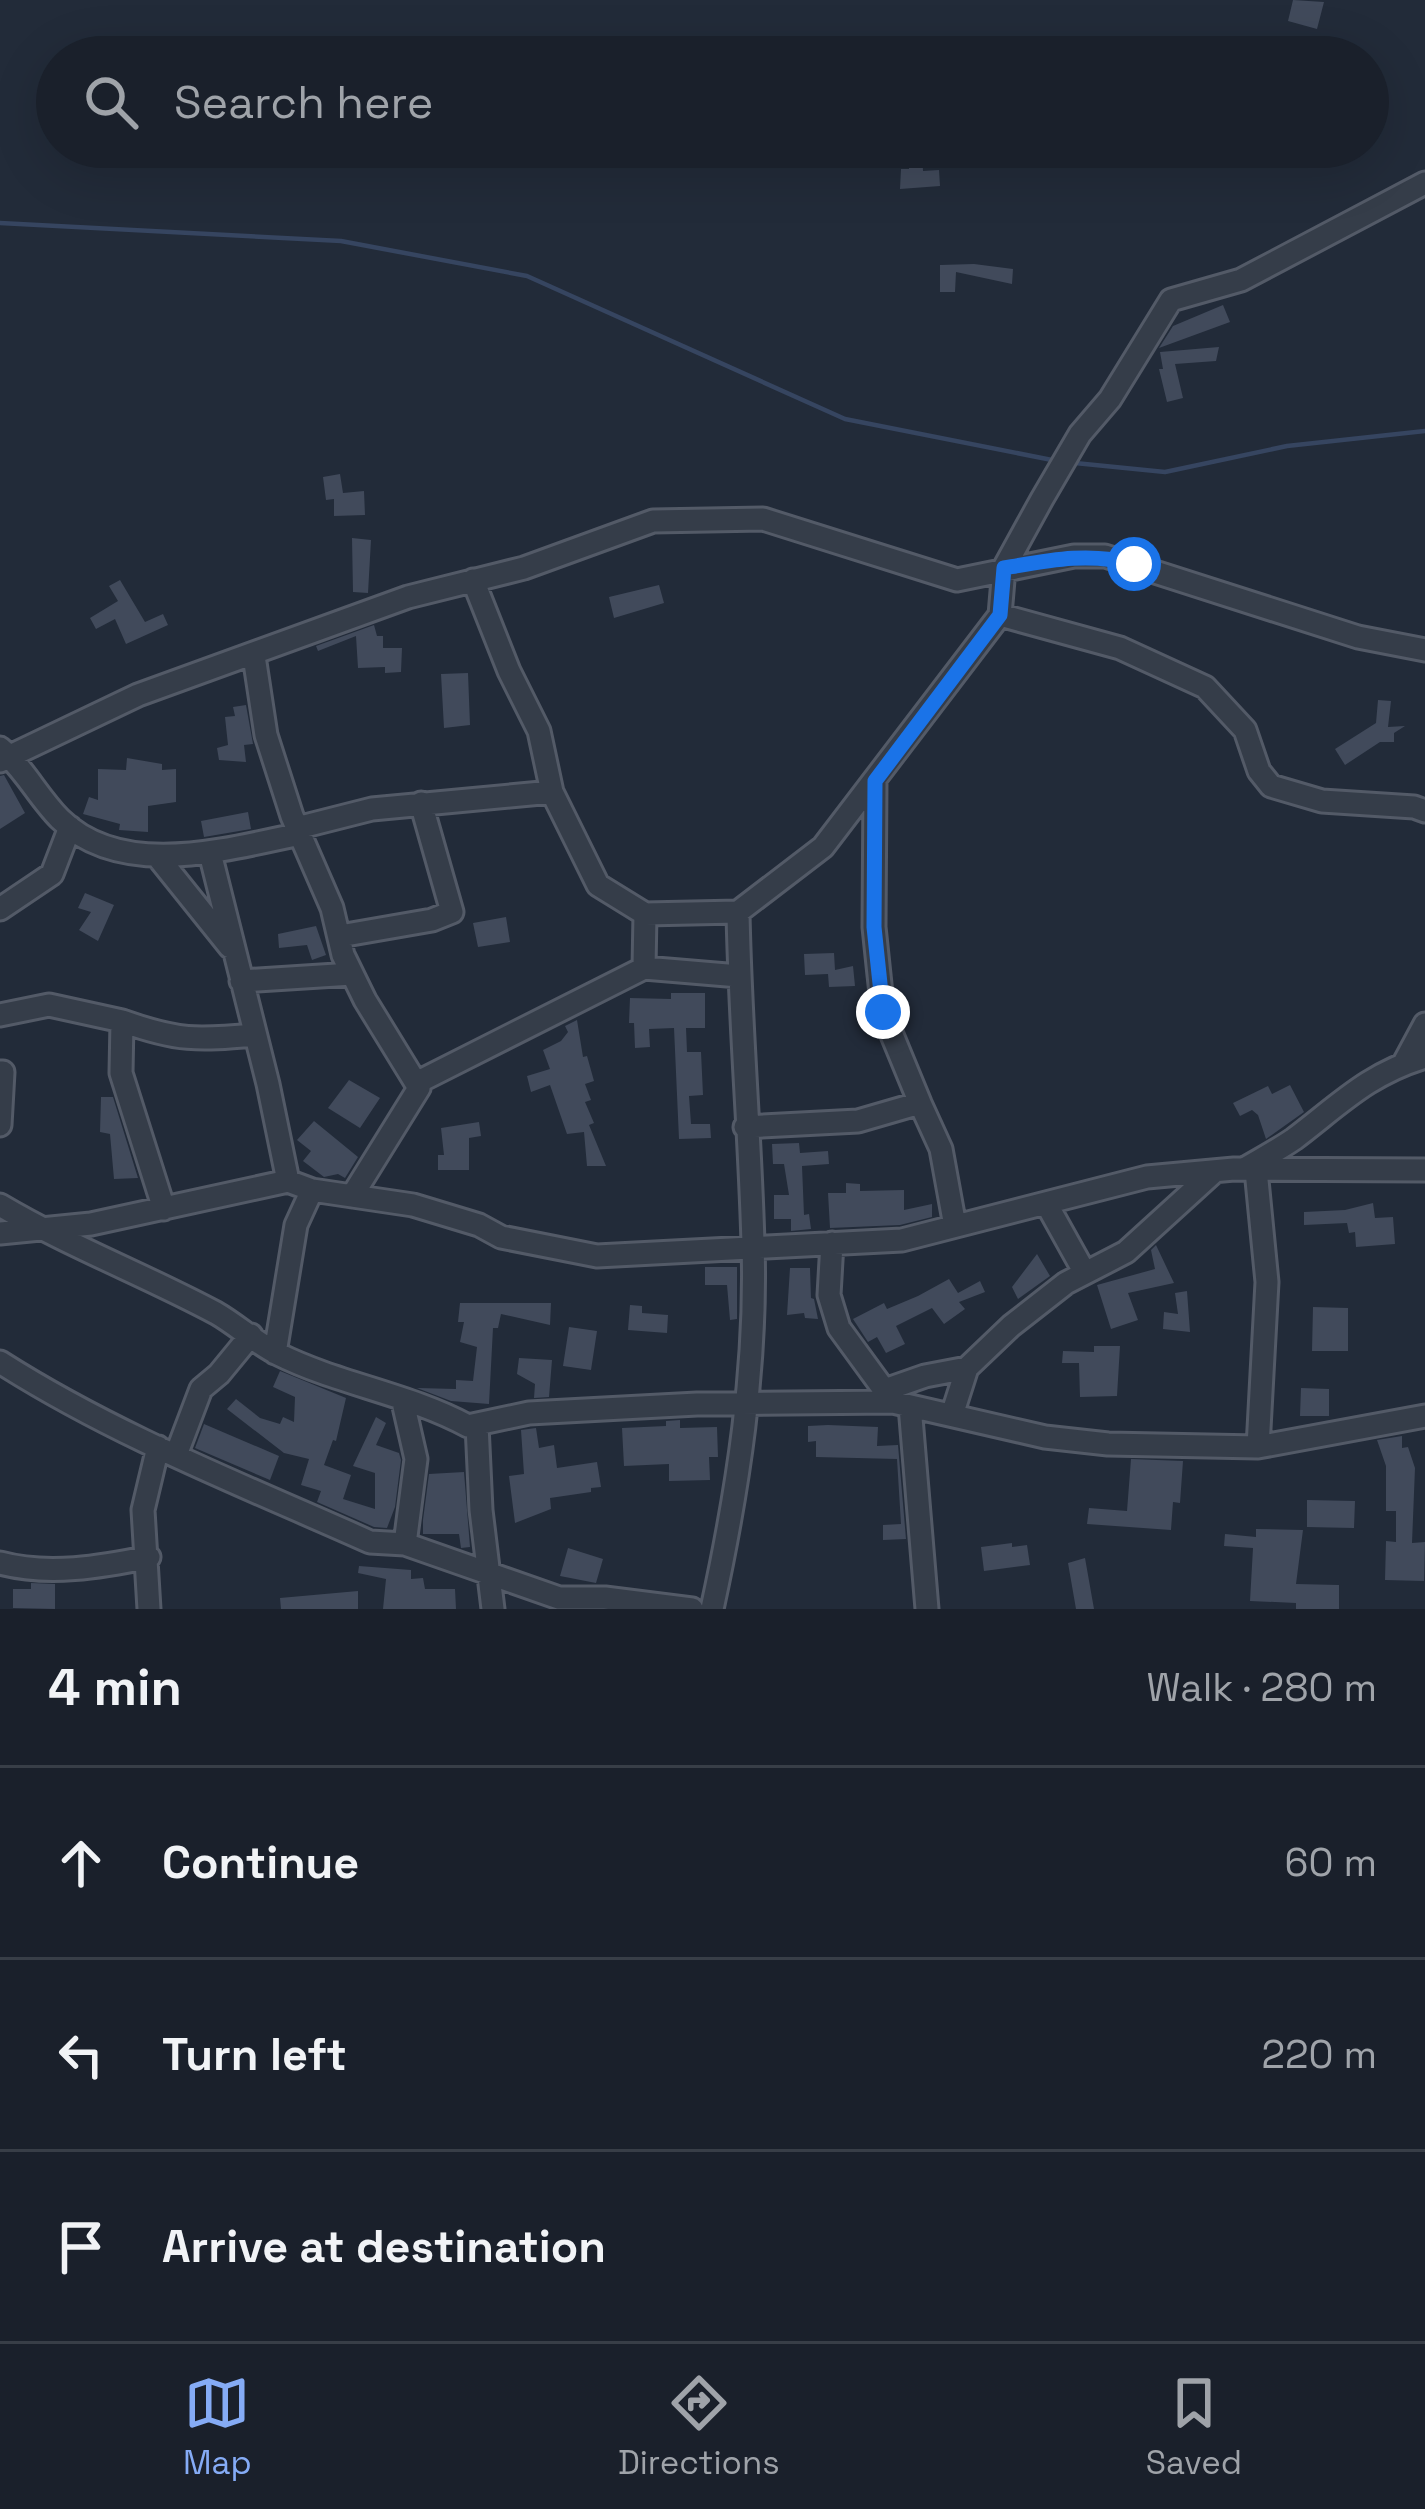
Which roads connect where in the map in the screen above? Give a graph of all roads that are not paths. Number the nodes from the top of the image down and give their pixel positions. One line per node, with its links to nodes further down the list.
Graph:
1 (1425, 183): 2 (street)
2 (1004, 568): 3 (street); 4 (street); 5 (street)
3 (473, 580): 6 (street); 9 (street)
4 (1000, 615): 8 (street); 11 (street)
5 (1425, 650)
6 (254, 656): 7 (street); 13 (street)
7 (4, 755): 12 (street)
8 (875, 781): 17 (street); 32 (street)
9 (552, 793): 10 (street); 18 (street)
10 (421, 803): 13 (street); 19 (street)
11 (1425, 811)
12 (70, 827): 15 (street); 16 (street)
13 (298, 831): 14 (street); 19 (street)
14 (210, 853): 15 (street); 20 (street)
15 (157, 856): 20 (street)
16 (0, 909)
17 (738, 912): 18 (street); 23 (street)
18 (645, 914): 21 (street)
19 (340, 936): 22 (street)
20 (234, 952): 24 (street)
21 (644, 968): 23 (street); 31 (street)
22 (352, 974): 24 (street); 31 (street)
23 (740, 976): 34 (street)
24 (241, 981): 28 (street)
25 (0, 1015): 26 (street)
26 (122, 1021): 28 (street); 43 (street)
27 (1425, 1024): 29 (street)
28 (255, 1035): 38 (street)
29 (1414, 1060): 35 (street)
30 (0, 1072): 33 (street)
31 (416, 1083): 40 (street)
32 (920, 1103): 34 (street); 44 (street)
33 (0, 1125)
34 (745, 1127): 48 (street)
35 (1250, 1170): 36 (street); 37 (street); 60 (street)
36 (1425, 1170)
37 (1215, 1171): 41 (street); 49 (street)
38 (288, 1181): 39 (street); 43 (street)
39 (312, 1190): 40 (street); 51 (street)
40 (352, 1196): 48 (street)
41 (1046, 1203): 44 (street); 49 (street)
42 (0, 1205): 45 (street)
43 (164, 1209): 45 (street)
44 (955, 1226): 47 (street)
45 (40, 1229): 46 (street); 50 (street)
46 (0, 1233)
47 (832, 1243): 48 (street); 54 (street)
48 (753, 1245): 56 (street)
49 (1085, 1273): 52 (street)
50 (251, 1335): 51 (street); 61 (street)
51 (275, 1353): 55 (street)
52 (968, 1368): 54 (street); 57 (street)
53 (5, 1373): 61 (street)
54 (896, 1399): 56 (street); 57 (street); 71 (street)
55 (403, 1402): 59 (street); 62 (street)
56 (744, 1404): 59 (street); 70 (street)
57 (952, 1414): 60 (street)
58 (1425, 1416): 60 (street)
59 (477, 1426): 65 (street)
60 (1258, 1447)
61 (167, 1451): 62 (street); 63 (street)
62 (405, 1544): 65 (street)
63 (148, 1557): 64 (street); 67 (street)
64 (0, 1562)
65 (491, 1576): 66 (street); 68 (street)
66 (605, 1603): 69 (street)
67 (148, 1609)
68 (493, 1609)
69 (692, 1609)
70 (712, 1609)
71 (927, 1609)

